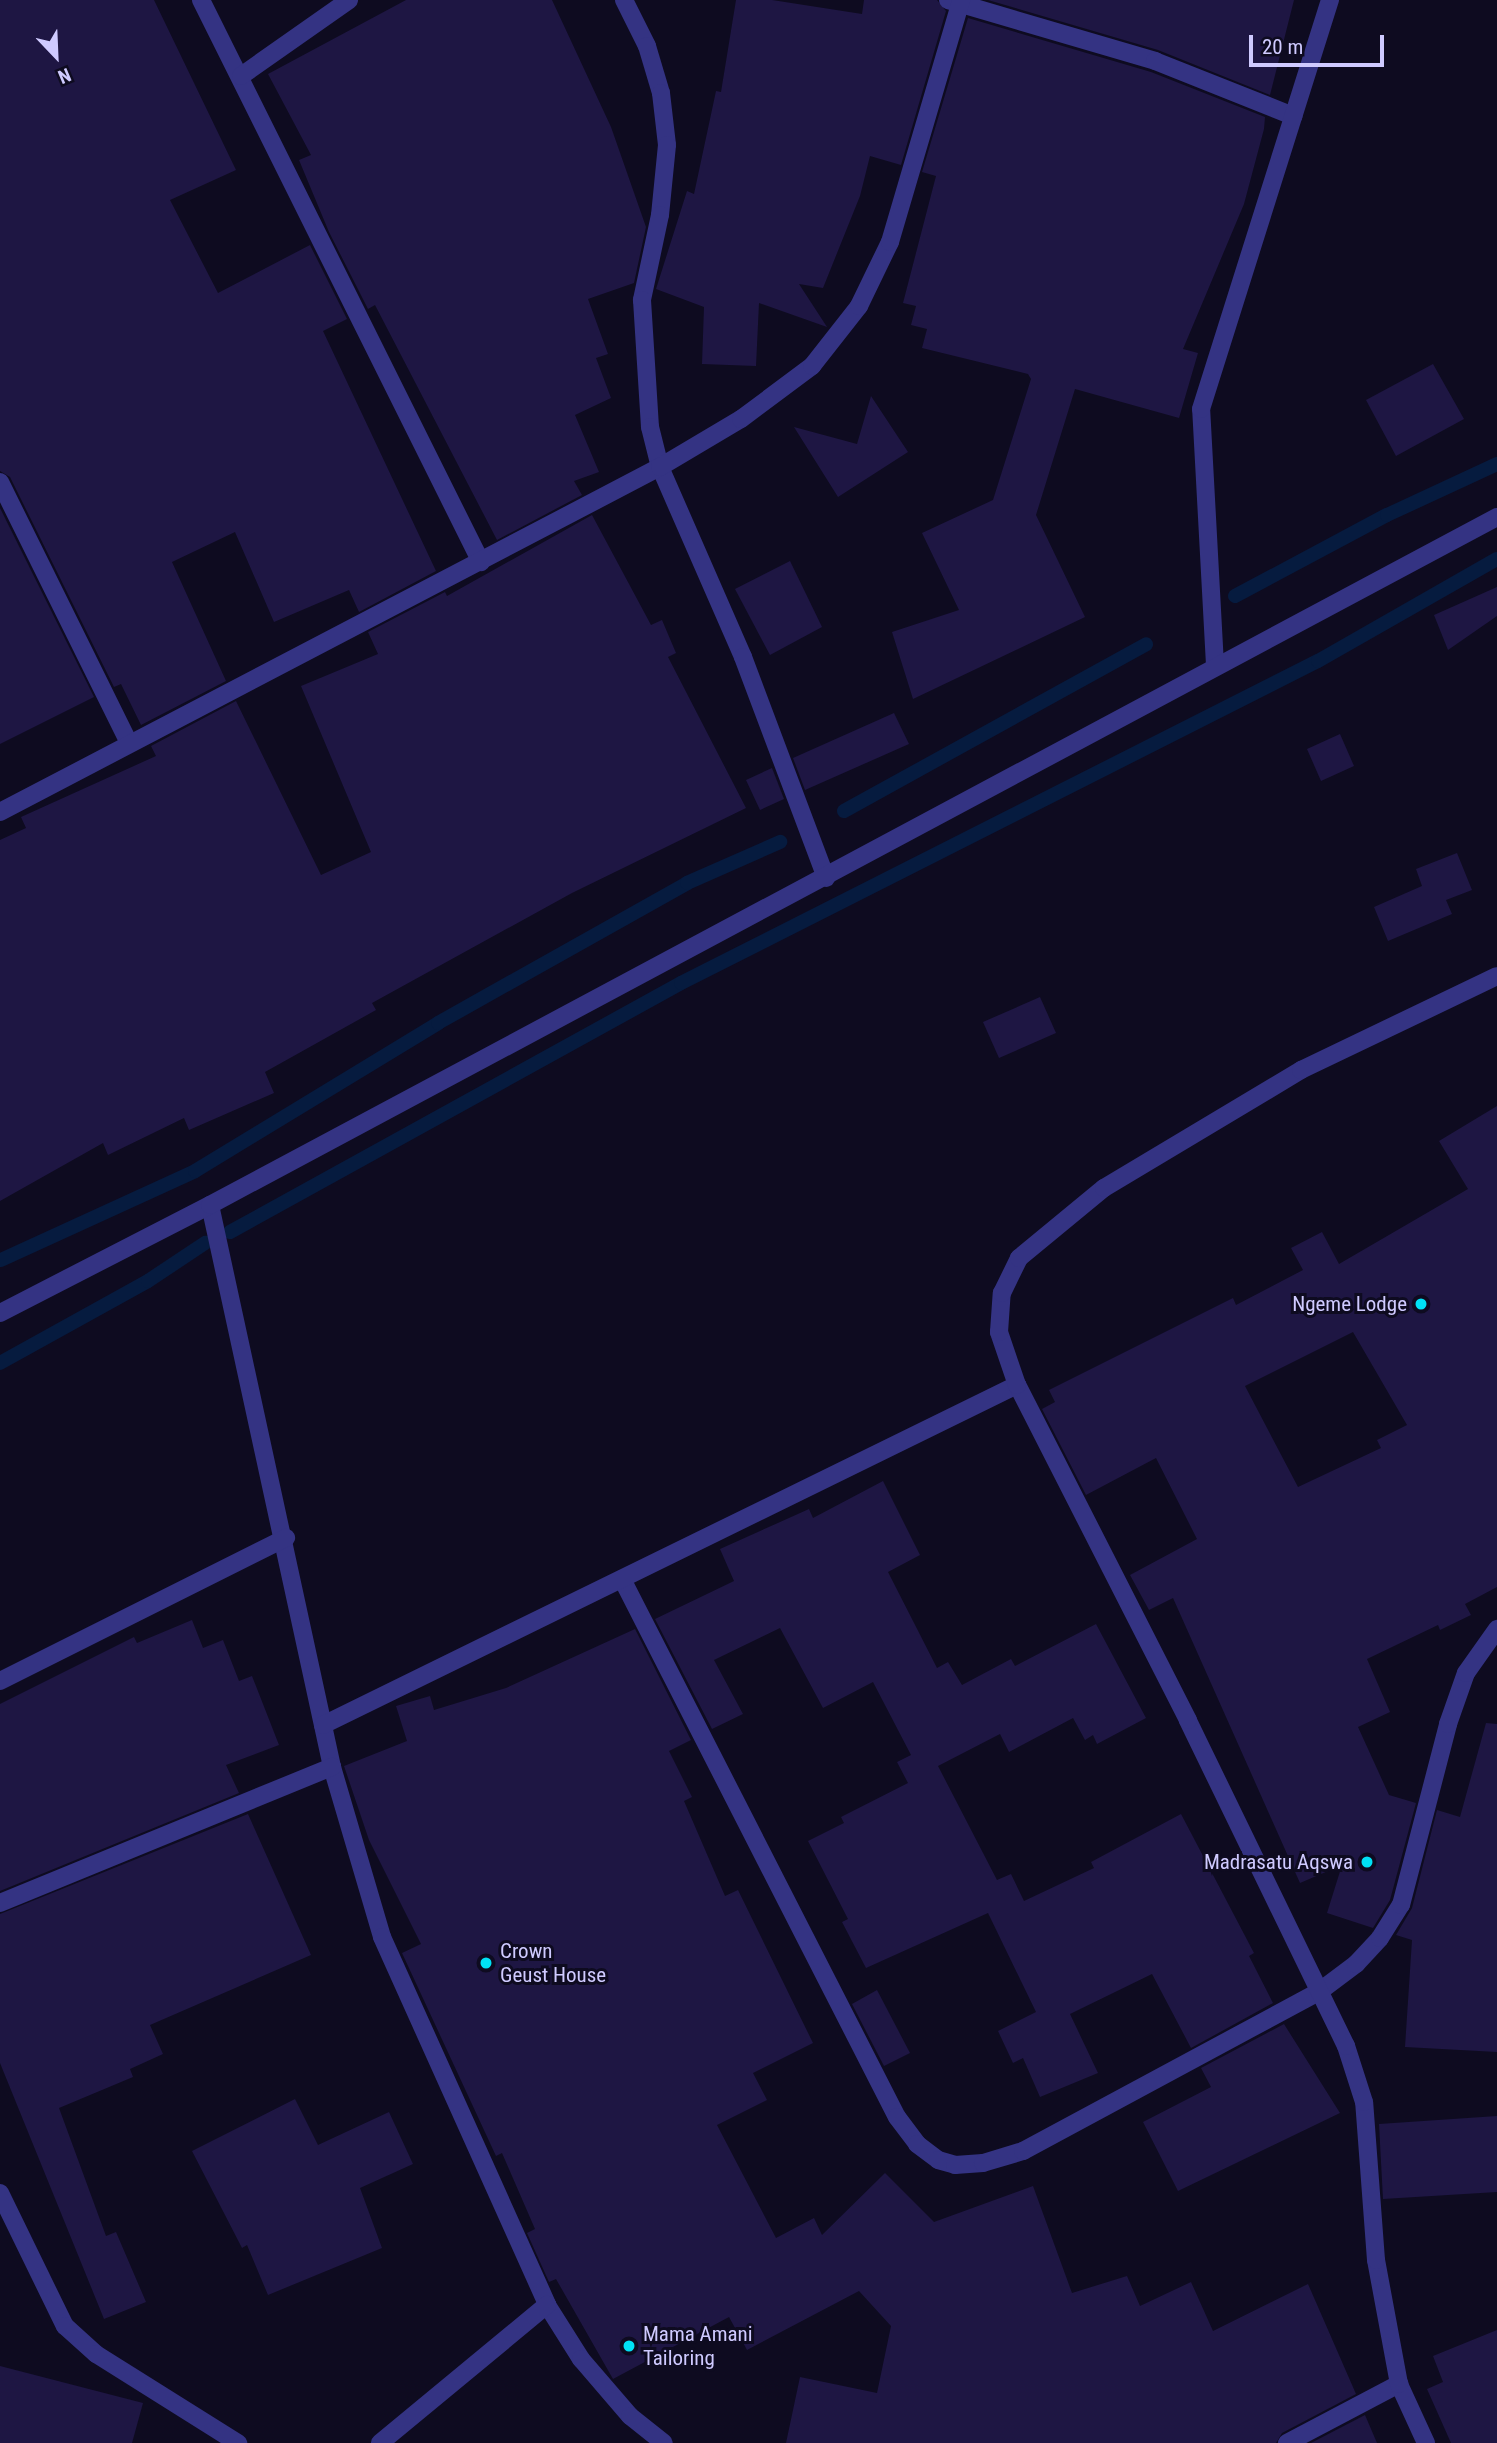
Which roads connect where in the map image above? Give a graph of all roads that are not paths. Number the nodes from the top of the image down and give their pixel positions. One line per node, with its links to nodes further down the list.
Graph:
1 (201, 0): 6 (street)
2 (349, 0): 6 (street)
3 (624, 0): 8 (street)
4 (1330, 0): 7 (street)
5 (957, 1): 7 (street); 8 (street)
6 (241, 76): 11 (street)
7 (1293, 116): 12 (street)
8 (660, 467): 11 (street); 15 (street)
9 (0, 482): 13 (street)
10 (1497, 517): 12 (street)
11 (481, 562): 13 (street)
12 (1215, 665): 15 (street)
13 (129, 743): 14 (street)
14 (0, 813)
15 (826, 878): 17 (street)
16 (1497, 976): 19 (street)
17 (210, 1205): 18 (street); 20 (street)
18 (0, 1313)
19 (1017, 1385): 21 (street); 27 (street)
20 (286, 1538): 23 (street); 24 (street)
21 (622, 1579): 24 (street); 27 (street)
22 (1497, 1629): 27 (street)
23 (0, 1681)
24 (323, 1724): 25 (street)
25 (332, 1767): 26 (street); 29 (street)
26 (0, 1903)
27 (1320, 1991): 30 (street)
28 (0, 2193): 31 (street)
29 (547, 2305): 32 (street); 33 (street)
30 (1399, 2384): 34 (street); 35 (street)
31 (238, 2443)
32 (380, 2443)
33 (664, 2443)
34 (1287, 2443)
35 (1426, 2443)

